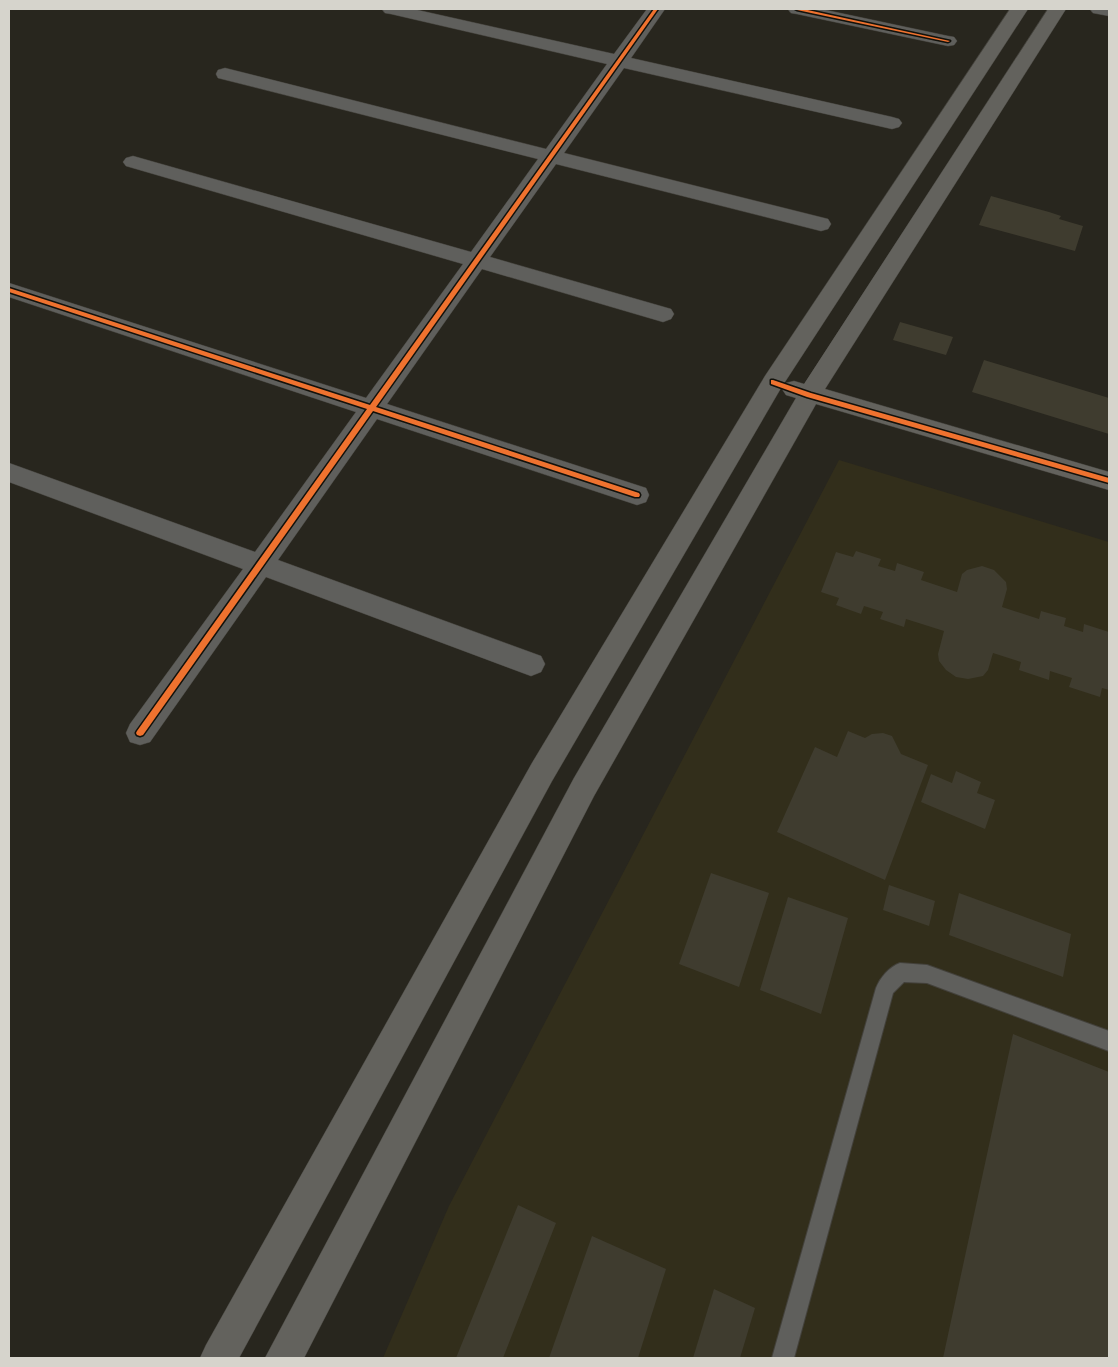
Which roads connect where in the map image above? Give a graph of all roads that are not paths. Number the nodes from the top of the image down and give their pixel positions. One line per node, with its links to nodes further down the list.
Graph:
1 (391, 9): 9 (street)
2 (656, 9): 9 (street)
3 (797, 9): 8 (street)
4 (1019, 9): 18 (main road)
5 (1057, 9): 19 (main road)
6 (1099, 9): 7 (street)
7 (1109, 11)
8 (948, 41)
9 (619, 61): 11 (street); 12 (street)
10 (225, 74): 12 (street)
11 (892, 123)
12 (551, 156): 14 (street); 15 (street)
13 (133, 162): 15 (street)
14 (821, 224)
15 (477, 260): 17 (street); 20 (street)
16 (10, 290): 20 (street)
17 (663, 314)
18 (773, 382): 19 (main road); 28 (main road)
19 (809, 395): 22 (main road); 29 (main road)
20 (372, 408): 23 (street); 24 (street)
21 (9, 472): 24 (street)
22 (1109, 481)
23 (637, 495)
24 (260, 564): 25 (street); 26 (street)
25 (531, 664)
26 (140, 733)
27 (1109, 1041): 30 (lane)
28 (219, 1358)
29 (284, 1358)
30 (783, 1358)

